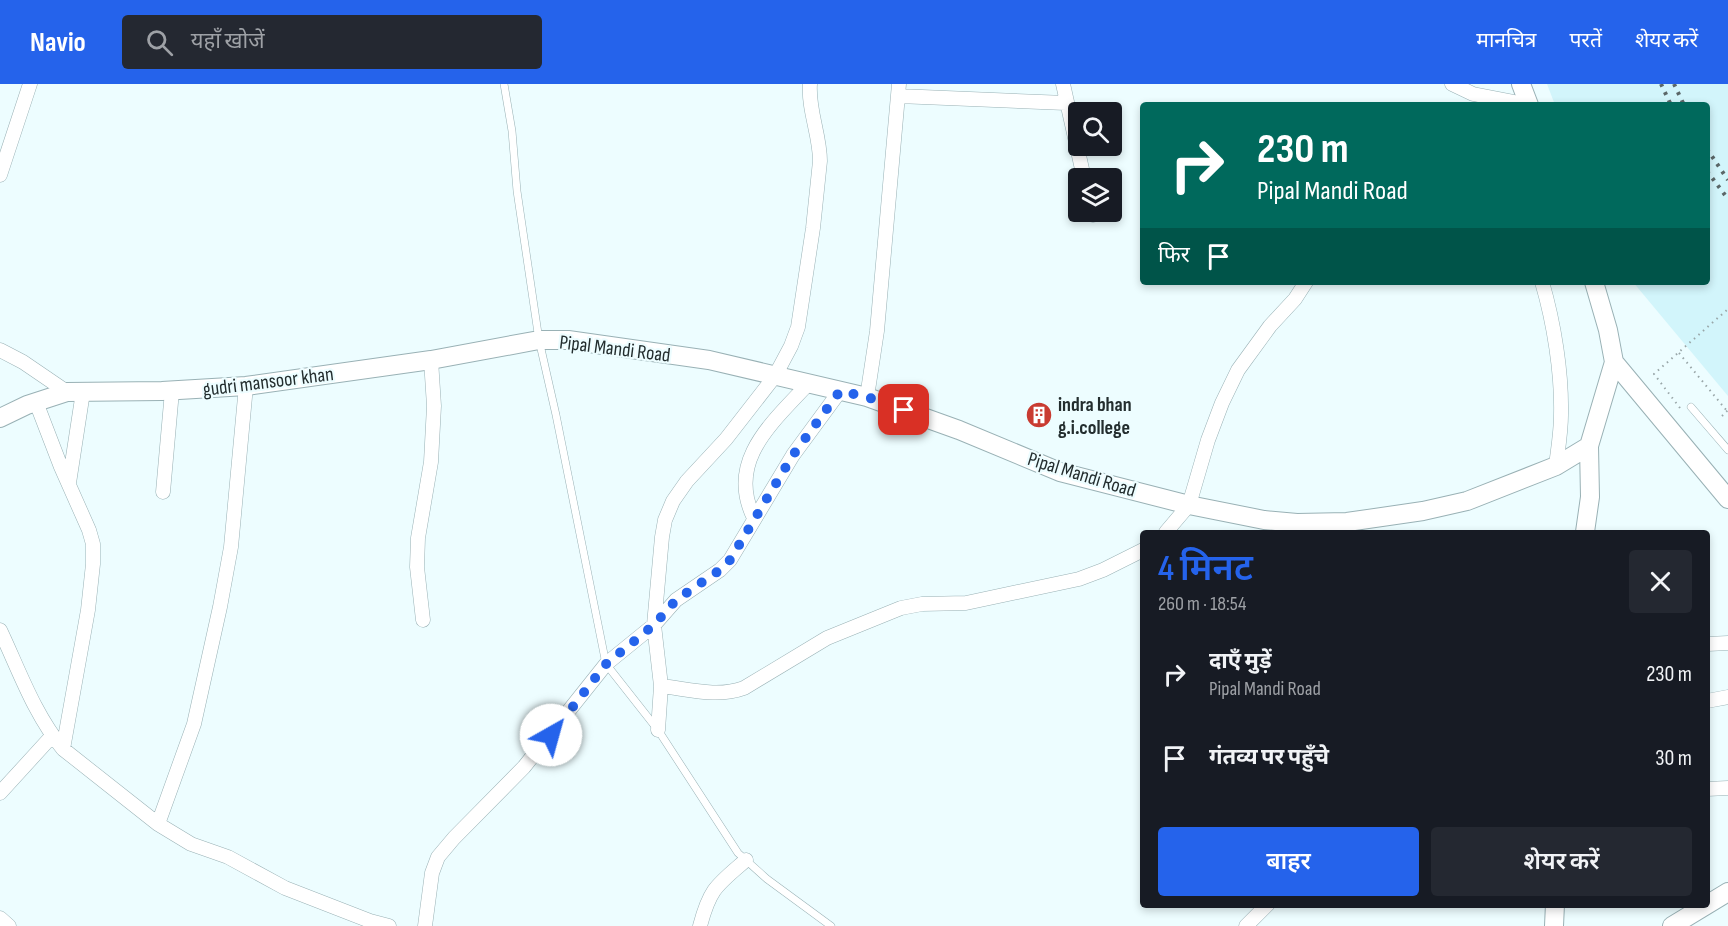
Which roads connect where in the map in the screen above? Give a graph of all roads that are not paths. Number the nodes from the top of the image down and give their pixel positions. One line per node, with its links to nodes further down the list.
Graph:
1 (30, 84): 12 (street)
2 (504, 84): 16 (lane)
3 (810, 84): 20 (street)
4 (1063, 84): 10 (street)
5 (1452, 84): 8 (street)
6 (1521, 84): 9 (street)
7 (898, 90): 10 (street); 26 (street)
8 (1491, 101)
9 (1528, 102)
10 (1066, 103): 11 (street)
11 (1082, 168)
12 (0, 175)
13 (1304, 285): 36 (street)
14 (1543, 285): 32 (street)
15 (1595, 285): 19 (street)
16 (539, 340): 18 (street, gudri mansoor khan); 20 (street, Pipal Mandi Road); 47 (lane)
17 (0, 350): 25 (street)
18 (431, 360): 22 (street, gudri mansoor khan); 42 (street)
19 (1614, 362): 30 (street); 35 (street)
20 (775, 376): 21 (street, Pipal Mandi Road); 43 (street)
21 (808, 384): 24 (street, Pipal Mandi Road); 37 (street)
22 (246, 386): 23 (street, gudri mansoor khan); 57 (street)
23 (172, 391): 25 (street, gudri mansoor khan); 34 (street)
24 (840, 391): 26 (street, Pipal Mandi Road); 37 (street)
25 (75, 392): 27 (street, gudri mansoor khan); 33 (street)
26 (867, 397): 36 (street, Pipal Mandi Road)
27 (36, 402): 29 (street, gudri mansoor khan); 33 (street)
28 (1691, 406): 31 (lane)
29 (0, 418)
30 (1589, 446): 32 (street, Pipal Mandi Road); 40 (street)
31 (1728, 450)
32 (1556, 466): 38 (street, Pipal Mandi Road)
33 (69, 483): 53 (street)
34 (163, 492)
35 (1728, 499)
36 (1189, 505): 38 (street, Pipal Mandi Road); 39 (street)
37 (754, 518): 43 (street)
38 (1347, 527)
39 (1168, 530)
40 (1585, 530)
41 (1140, 552): 48 (street)
42 (423, 620)
43 (654, 625): 47 (street); 48 (street)
44 (0, 630): 52 (street)
45 (1710, 644): 46 (street)
46 (1728, 644)
47 (606, 664): 51 (lane); 67 (street)
48 (661, 686): 51 (street)
49 (1728, 697): 50 (street)
50 (1710, 700)
51 (658, 730): 58 (lane)
52 (52, 736): 53 (street); 56 (street)
53 (63, 749): 57 (street)
54 (1728, 788): 55 (street)
55 (1710, 789)
56 (0, 793)
57 (158, 824): 66 (street)
58 (746, 860): 68 (street); 69 (lane)
59 (1728, 892): 60 (street)
60 (1710, 903)
61 (1264, 908): 70 (street)
62 (1555, 908): 71 (street)
63 (1702, 908): 72 (street)
64 (0, 918): 65 (street)
65 (9, 926)
66 (389, 926)
67 (425, 926)
68 (700, 926)
69 (831, 926)
70 (1246, 926)
71 (1554, 926)
72 (1672, 926)

